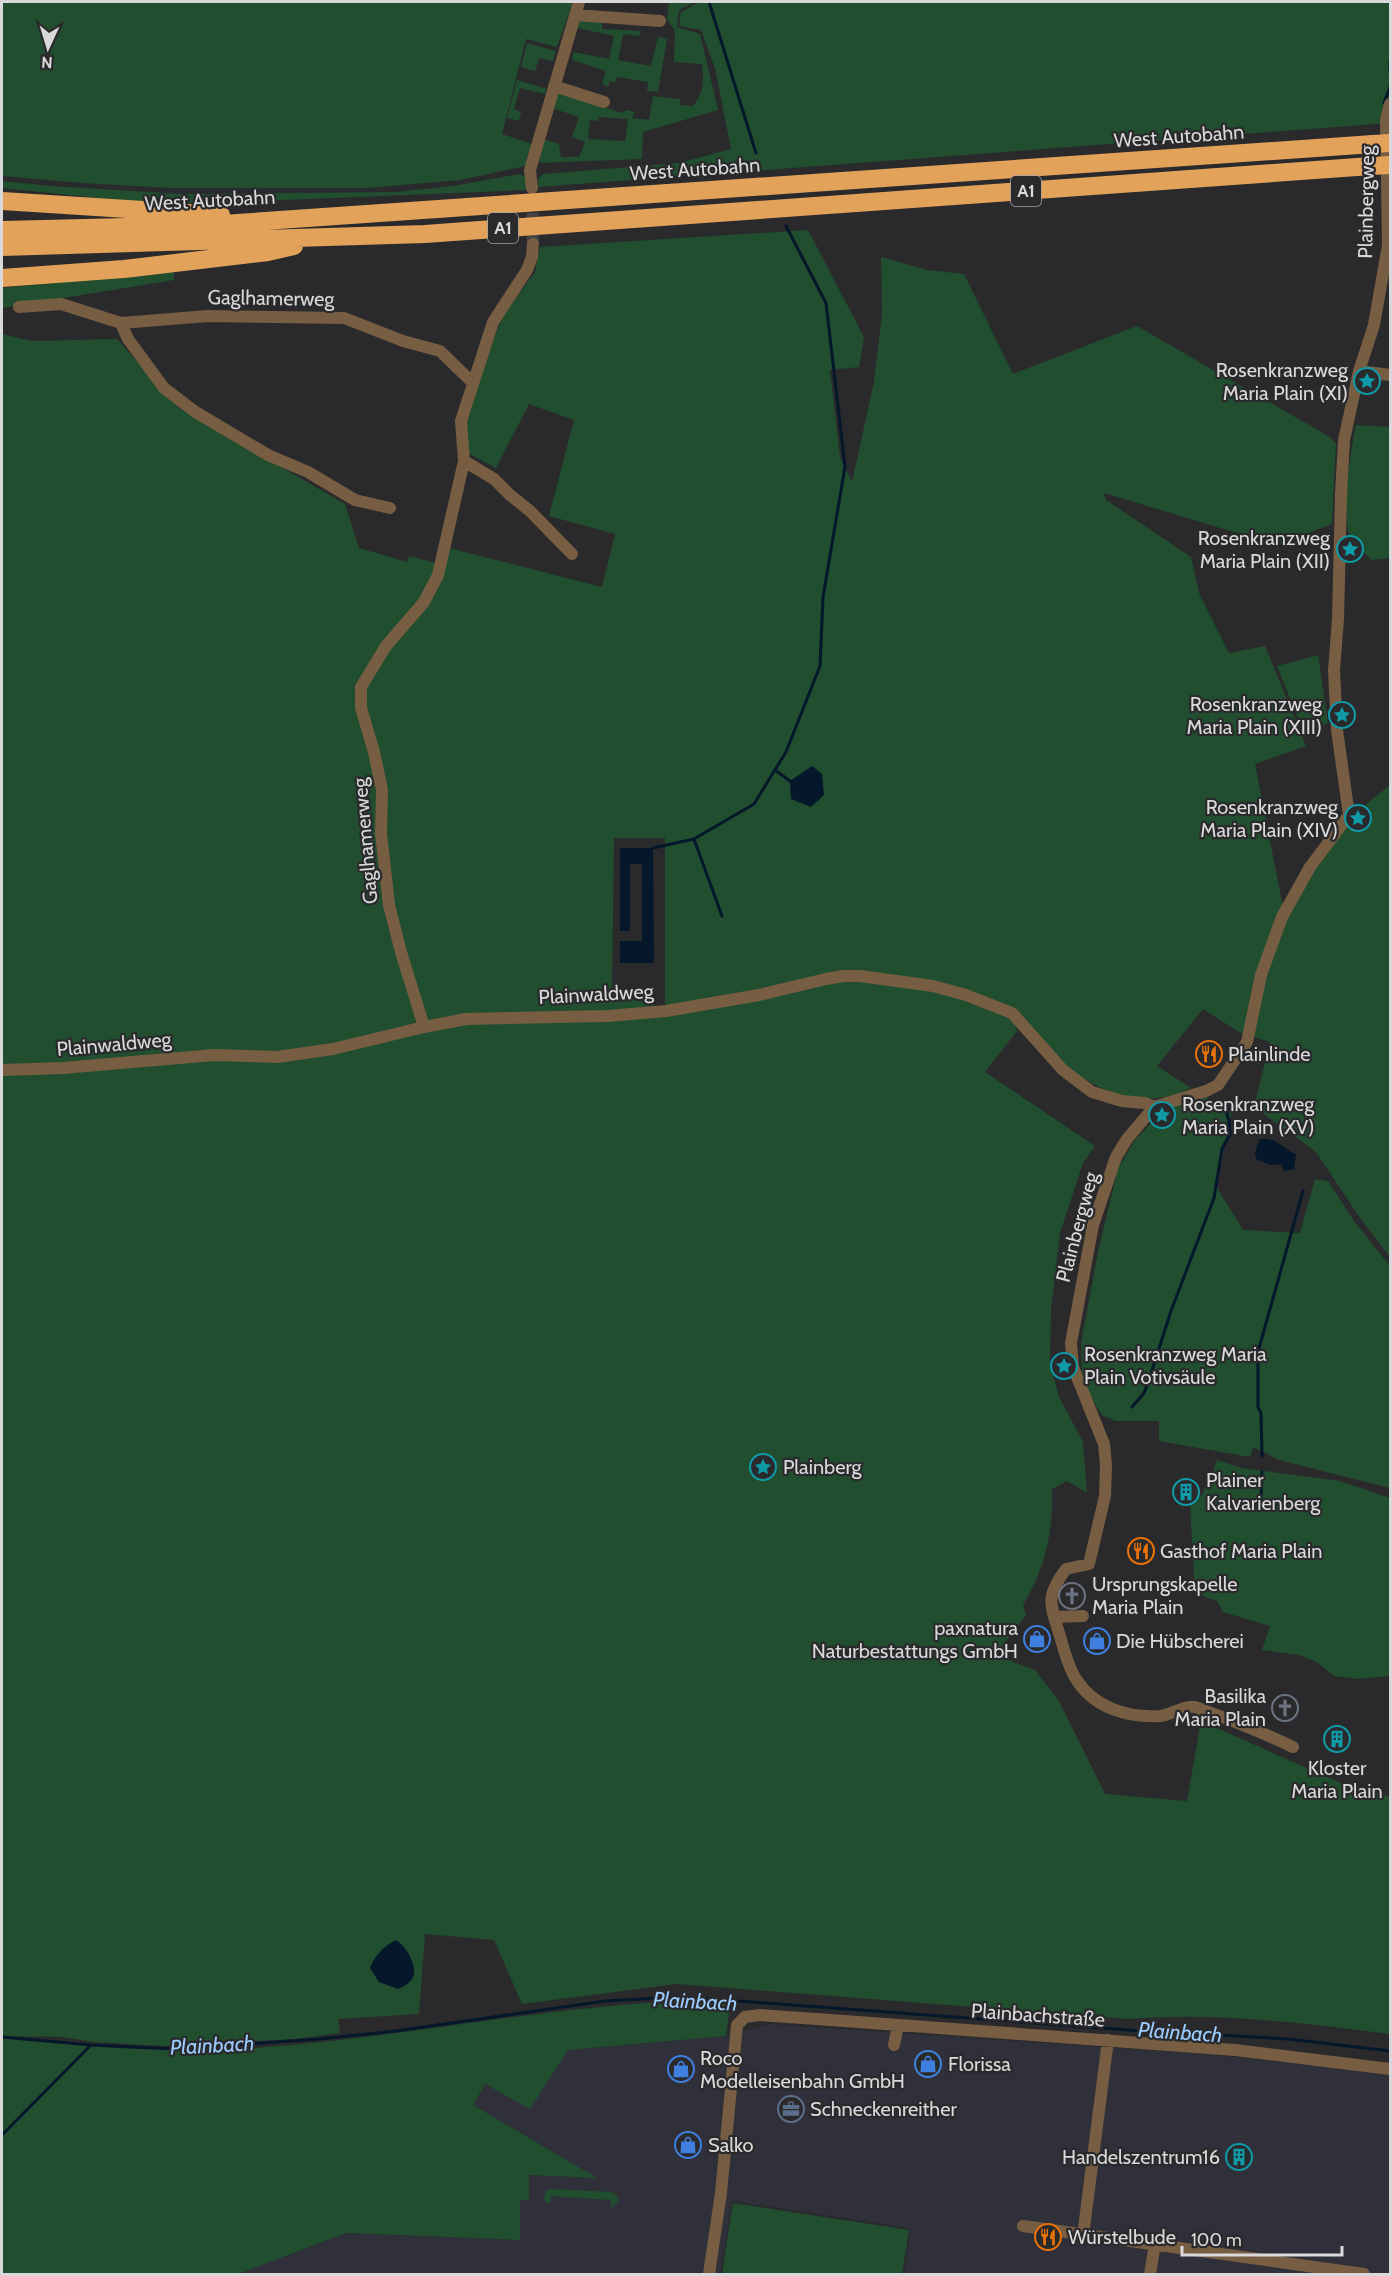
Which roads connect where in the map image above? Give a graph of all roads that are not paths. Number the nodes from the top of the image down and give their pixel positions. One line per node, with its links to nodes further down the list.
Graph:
1 (579, 2): 2 (street)
2 (575, 15): 3 (street); 4 (street)
3 (660, 21)
4 (554, 86): 5 (street); 9 (street)
5 (604, 102)
6 (1390, 104): 19 (street, Plainbergweg)
7 (1382, 144): 11 (highway, West Autobahn / A1)
8 (1390, 165): 13 (highway, West Autobahn / A1, bridge)
9 (532, 188)
10 (2, 201): 11 (highway)
11 (255, 220): 12 (highway, West Autobahn / A1)
12 (2, 230)
13 (325, 238): 15 (highway, West Autobahn / A1); 16 (highway)
14 (533, 244): 21 (street, Gaglhamerweg)
15 (2, 247)
16 (2, 279)
17 (18, 307): 18 (street, Gaglhamerweg)
18 (121, 322): 21 (street, Gaglhamerweg); 23 (street)
19 (1359, 371): 20 (street); 27 (street, Plainbergweg)
20 (1390, 375)
21 (473, 383): 22 (street, Gaglhamerweg)
22 (464, 461): 24 (street); 25 (street, Gaglhamerweg)
23 (390, 508)
24 (572, 554)
25 (424, 1027): 26 (street, Plainwaldweg); 27 (street, Plainwaldweg)
26 (2, 1070)
27 (1154, 1107): 29 (street, Plainbergweg)
28 (1083, 1616): 29 (street)
29 (1054, 1617): 30 (street, Plainbergweg)
30 (1293, 1747)
31 (898, 2025): 32 (street, Plainbachstraße); 33 (street); 38 (street, Plainbachstraße)
32 (1108, 2040): 34 (street, Plainbachstraße); 36 (street)
33 (894, 2045)
34 (1390, 2069)
35 (1023, 2226): 36 (street)
36 (1083, 2236): 37 (street)
37 (1155, 2244): 39 (street); 40 (street)
38 (709, 2274)
39 (1150, 2274)
40 (1364, 2274)

